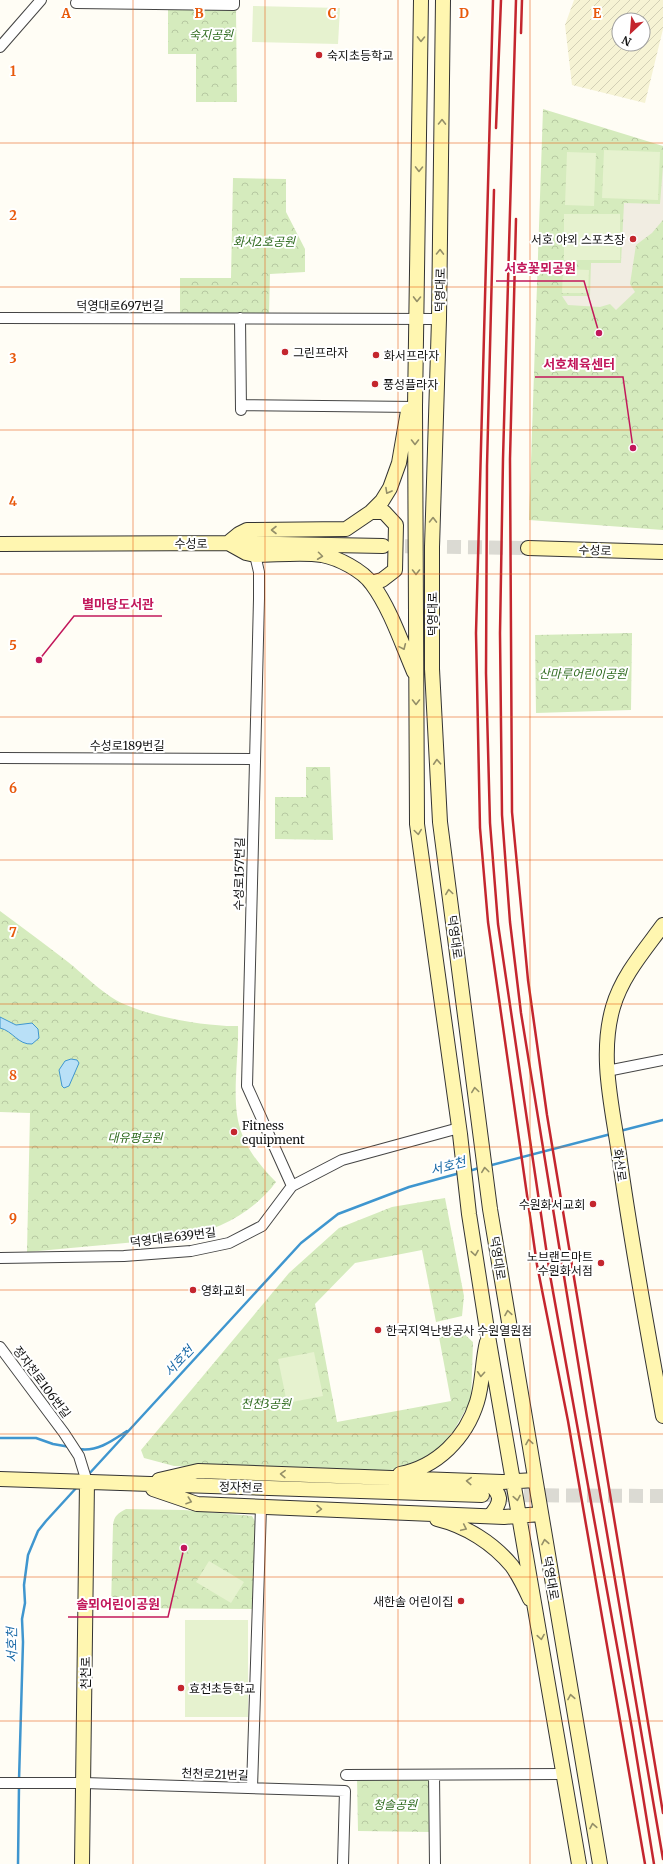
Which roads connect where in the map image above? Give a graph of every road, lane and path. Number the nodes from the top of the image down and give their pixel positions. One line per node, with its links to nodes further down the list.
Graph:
1 (41, 0): 6 (street)
2 (234, 0): 5 (street)
3 (421, 0): 9 (main road, 덕영대로, one-way to 9)
4 (443, 0): 10 (main road, 덕영대로, one-way to 4)
5 (76, 3)
6 (0, 46)
7 (0, 318): 8 (street, 덕영대로697번길)
8 (240, 318): 9 (street, 덕영대로697번길); 11 (street)
9 (416, 319): 10 (street, 덕영대로697번길); 11 (main road, 덕영대로)
10 (439, 319): 34 (main road, 덕영대로, one-way to 10)
11 (412, 407): 12 (main road, one-way to 12); 20 (main road, 덕영대로, one-way to 20)
12 (371, 512): 13 (main road, one-way to 13); 19 (main road)
13 (228, 543): 14 (main road, 수성로); 15 (main road, 수성로); 18 (main road)
14 (0, 544)
15 (383, 546)
16 (528, 548): 17 (main road, 수성로)
17 (663, 552)
18 (255, 554): 19 (main road, one-way to 19); 22 (street, 수성로157번길)
19 (371, 583): 20 (main road, one-way to 20)
20 (416, 677): 26 (main road, 덕영대로, one-way to 26)
21 (0, 758): 22 (street, 수성로189번길)
22 (254, 759): 27 (street, 수성로157번길)
23 (663, 925): 25 (main road, 화산로)
24 (663, 1060): 25 (street)
25 (607, 1072): 31 (main road, 화산로)
26 (459, 1131): 27 (street, 덕영대로639번길); 29 (main road, 덕영대로, one-way to 29)
27 (292, 1186): 28 (street, 덕영대로639번길)
28 (0, 1258)
29 (488, 1336): 32 (main road, one-way to 32); 37 (main road, 덕영대로)
30 (0, 1347): 35 (street, 정자천로106번길)
31 (663, 1416)
32 (384, 1477): 36 (main road, one-way to 32); 38 (main road, one-way to 38)
33 (0, 1479): 35 (main road, 정자천로)
34 (536, 1480): 37 (main road); 42 (main road, 덕영대로)
35 (87, 1482): 38 (main road, 정자천로); 50 (main road, 천천로)
36 (487, 1482): 37 (main road); 43 (main road)
37 (514, 1482): 44 (main road, 덕영대로, one-way to 44)
38 (139, 1484): 39 (main road, 정자천로); 40 (main road, one-way to 40)
39 (482, 1495)
40 (260, 1507): 41 (main road, one-way to 41); 51 (street)
41 (414, 1513): 43 (main road); 45 (main road, one-way to 45)
42 (540, 1514): 44 (main road); 56 (main road, 덕영대로, one-way to 42)
43 (490, 1516): 44 (main road)
44 (520, 1516): 45 (main road, 덕영대로)
45 (536, 1608): 46 (main road, 덕영대로, one-way to 46)
46 (562, 1774): 48 (street); 55 (main road, 덕영대로)
47 (346, 1775): 48 (street)
48 (434, 1775): 54 (street)
49 (0, 1783): 50 (street, 천천로21번길)
50 (84, 1783): 51 (street, 천천로21번길); 52 (main road, 천천로)
51 (252, 1788): 53 (street, 천천로21번길)
52 (82, 1864)
53 (343, 1864)
54 (435, 1864)
55 (578, 1864)
56 (600, 1864)

